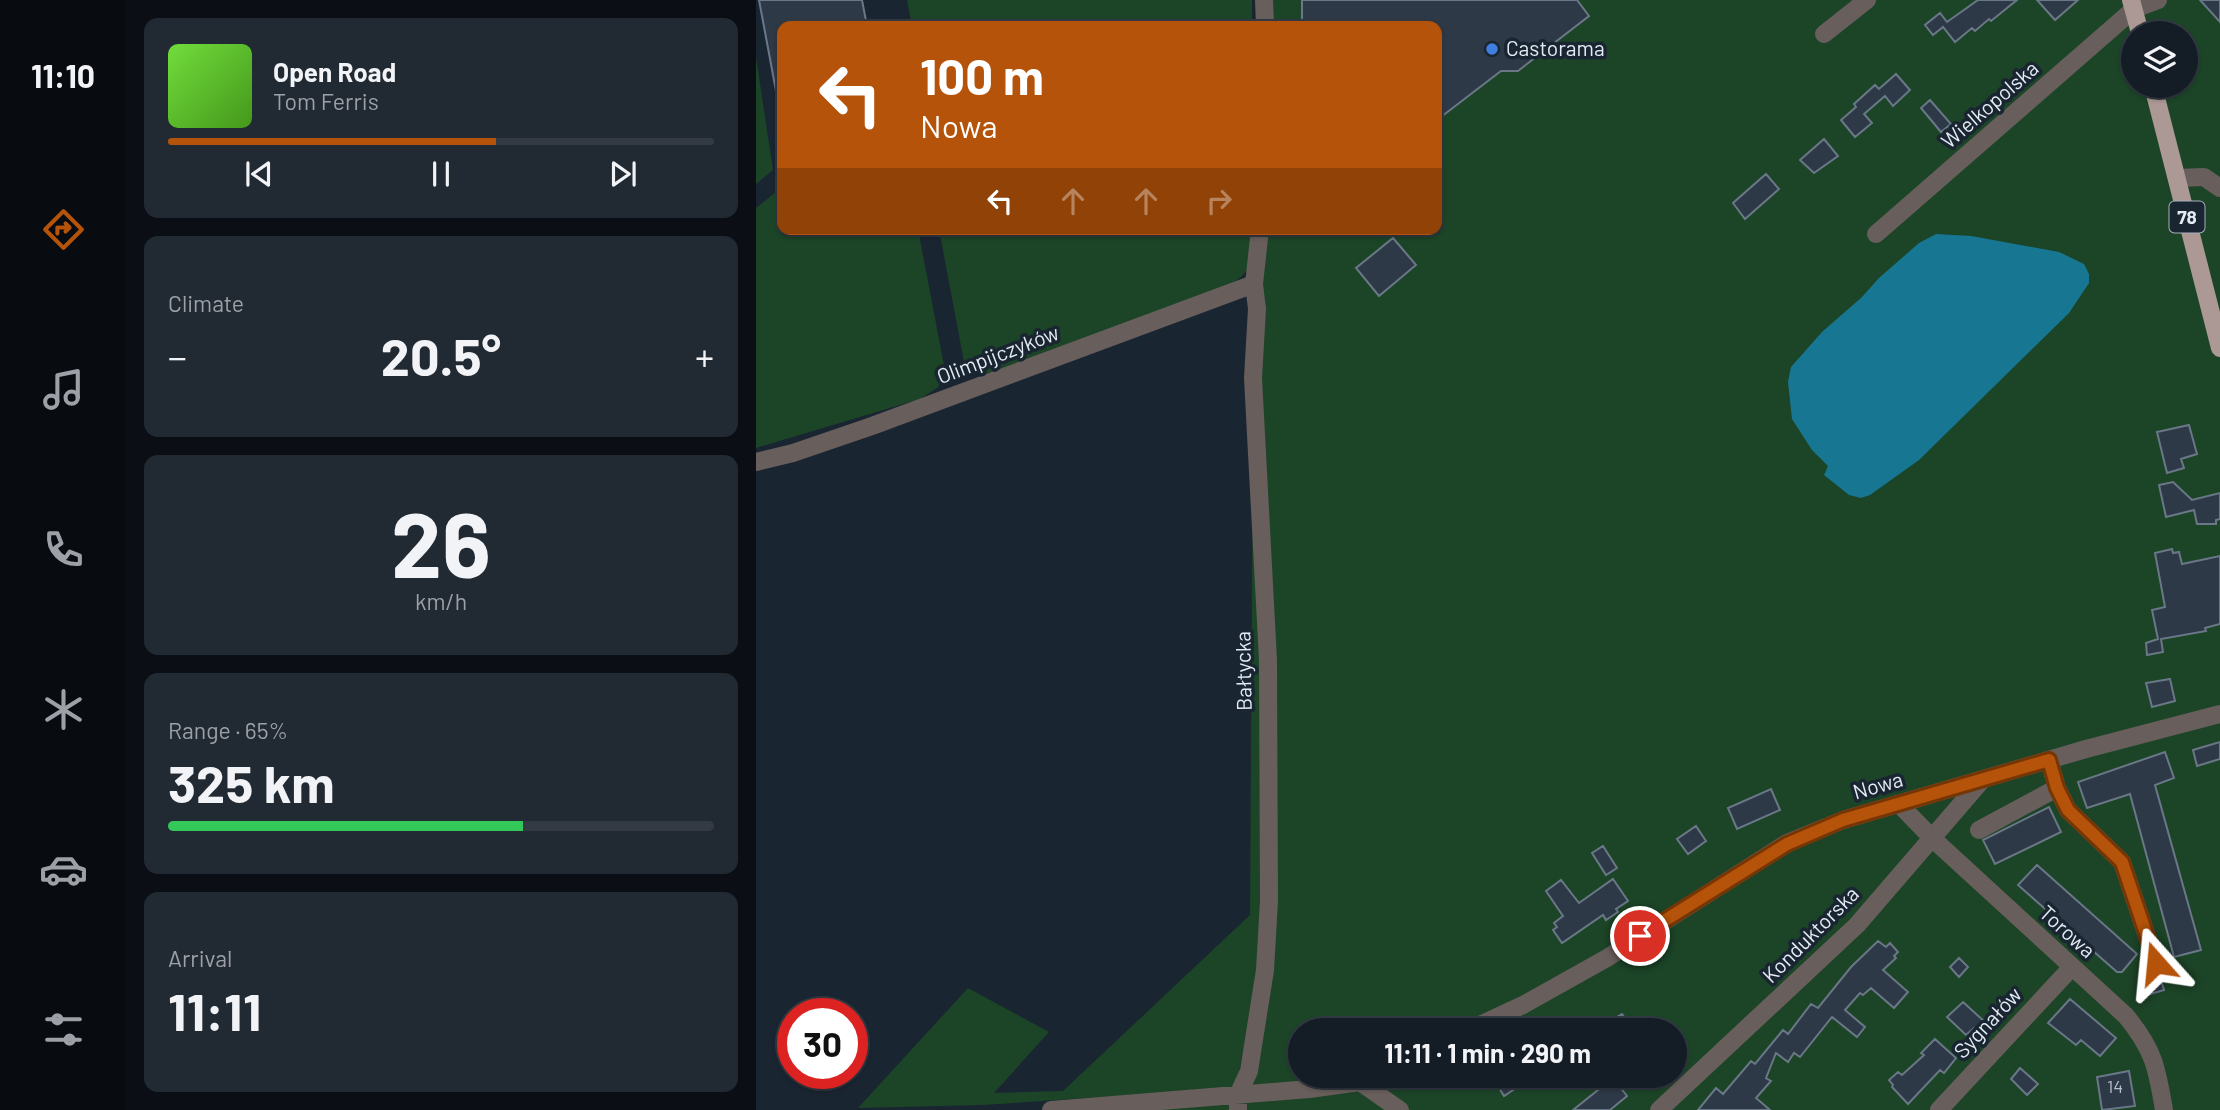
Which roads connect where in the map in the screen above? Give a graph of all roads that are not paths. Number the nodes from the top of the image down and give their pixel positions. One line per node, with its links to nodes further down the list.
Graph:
1 (1264, 0): 5 (street)
2 (1867, 0): 6 (street)
3 (2158, 0): 4 (street)
4 (2133, 5): 10 (street, Wielkopolska)
5 (1265, 21)
6 (1824, 34)
7 (2156, 98): 8 (main road, 78)
8 (2177, 178): 9 (street); 13 (main road, 78)
9 (2218, 182)
10 (1876, 234)
11 (1259, 235): 12 (street, Bałtycka)
12 (1254, 284): 14 (street, Olimpijczyków); 27 (street, Bałtycka)
13 (2220, 348)
14 (756, 462)
15 (2220, 714): 16 (street, Nowa)
16 (2049, 760): 17 (street, Nowa); 18 (street)
17 (1982, 780): 19 (street, Nowa); 21 (street, Konduktorska)
18 (2057, 788): 20 (street); 22 (street)
19 (1899, 804): 21 (street, Torowa); 24 (street, Nowa)
20 (1979, 831)
21 (1933, 839): 23 (street, Torowa); 30 (street, Konduktorska)
22 (2156, 963)
23 (2071, 967): 31 (street, Sygnałów); 32 (street, Torowa)
24 (1495, 1018)
25 (1316, 1088): 27 (street)
26 (1376, 1088): 29 (street)
27 (1238, 1102): 28 (street)
28 (1051, 1110)
29 (1400, 1110)
30 (1659, 1110)
31 (1939, 1110)
32 (2164, 1110)

